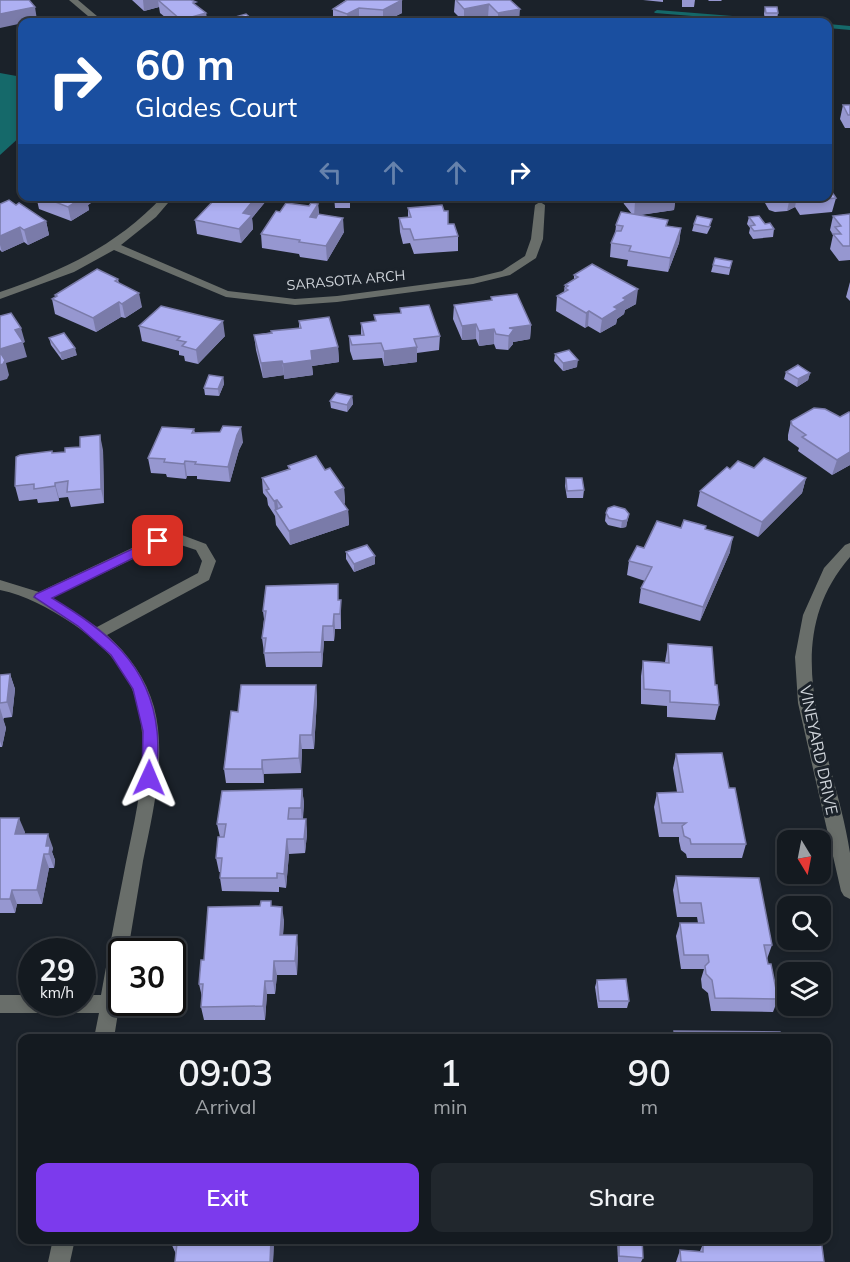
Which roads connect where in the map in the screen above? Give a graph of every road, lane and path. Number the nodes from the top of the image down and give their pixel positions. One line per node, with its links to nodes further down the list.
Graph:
1 (74, 0): 2 (street)
2 (95, 18)
3 (165, 201): 5 (street)
4 (540, 205): 5 (street, SARASOTA ARCH)
5 (114, 246): 6 (street)
6 (0, 296)
7 (850, 548): 11 (street, VINEYARD DRIVE)
8 (0, 585): 9 (street)
9 (41, 597): 10 (street); 10 (street)
10 (96, 634): 12 (street)
11 (850, 891)
12 (121, 938)
13 (0, 1004): 14 (street)
14 (108, 1004)
15 (108, 1011): 16 (street)
16 (105, 1034)
17 (63, 1244): 18 (street)
18 (59, 1262)

